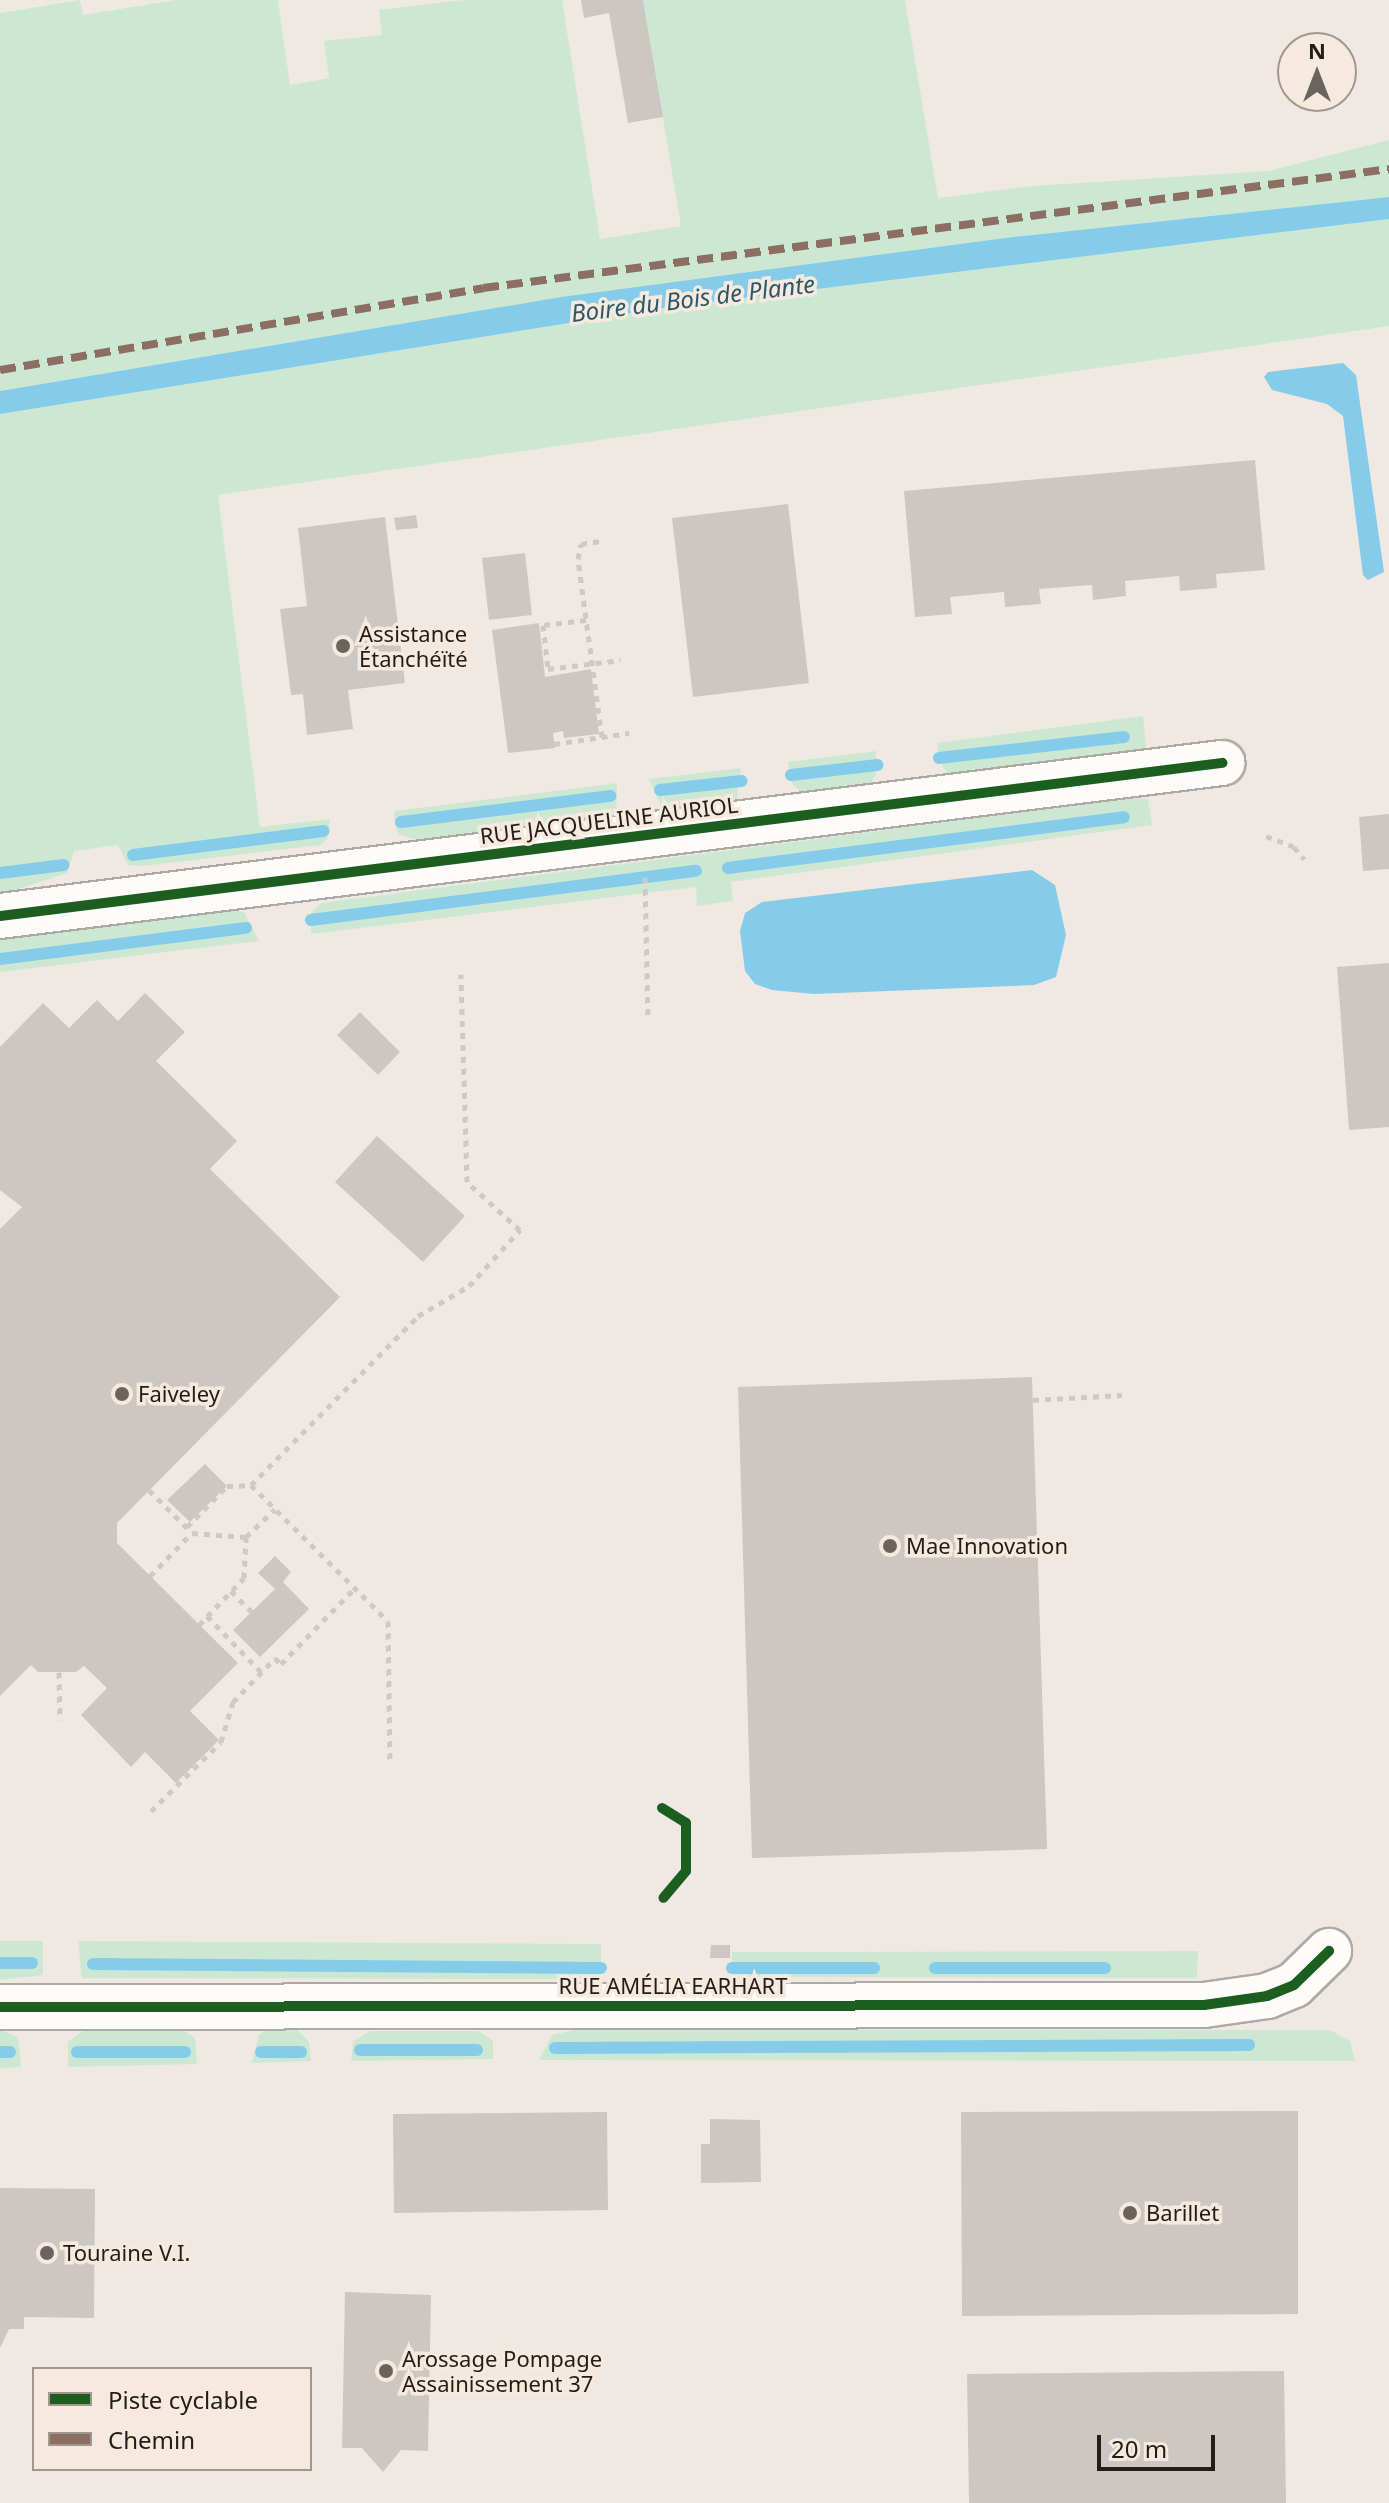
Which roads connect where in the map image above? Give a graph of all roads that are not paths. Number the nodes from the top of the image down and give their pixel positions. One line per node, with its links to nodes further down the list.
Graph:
1 (1222, 763): 2 (street, RUE JACQUELINE AURIOL)
2 (0, 916)
3 (1329, 1951): 4 (street, RUE AMÉLIA EARHART)
4 (0, 2007)

